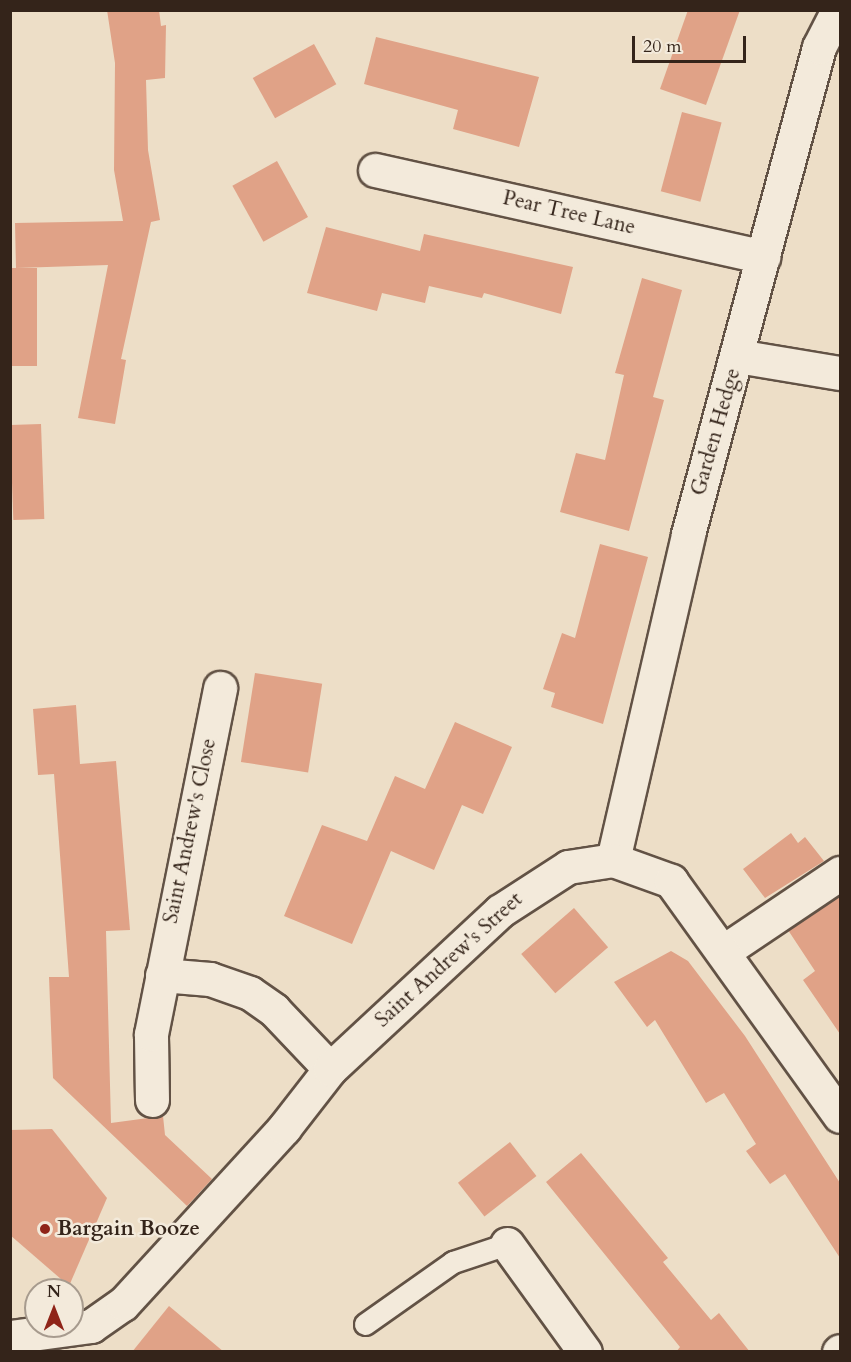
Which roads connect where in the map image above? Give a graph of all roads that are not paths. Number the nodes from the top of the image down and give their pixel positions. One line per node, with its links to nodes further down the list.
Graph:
1 (838, 10): 3 (street, Garden Hedge)
2 (375, 170): 3 (street, Pear Tree Lane)
3 (763, 257): 4 (street, Garden Hedge)
4 (738, 356): 5 (street); 7 (street, Garden Hedge)
5 (840, 373)
6 (220, 688): 10 (street, Saint Andrew's Close)
7 (613, 860): 9 (street, Saint Andrew's Street); 11 (street, Saint Andrew's Street)
8 (840, 873): 9 (street)
9 (724, 951): 13 (street, Saint Andrew's Street)
10 (162, 975): 11 (street); 12 (street, Saint Andrew's Close)
11 (330, 1070): 17 (street, Saint Andrew's Street)
12 (152, 1100)
13 (839, 1111)
14 (507, 1244): 15 (lane); 18 (street)
15 (365, 1324)
16 (10, 1336): 17 (street, Saint Andrew's Street)
17 (84, 1339)
18 (585, 1352)

